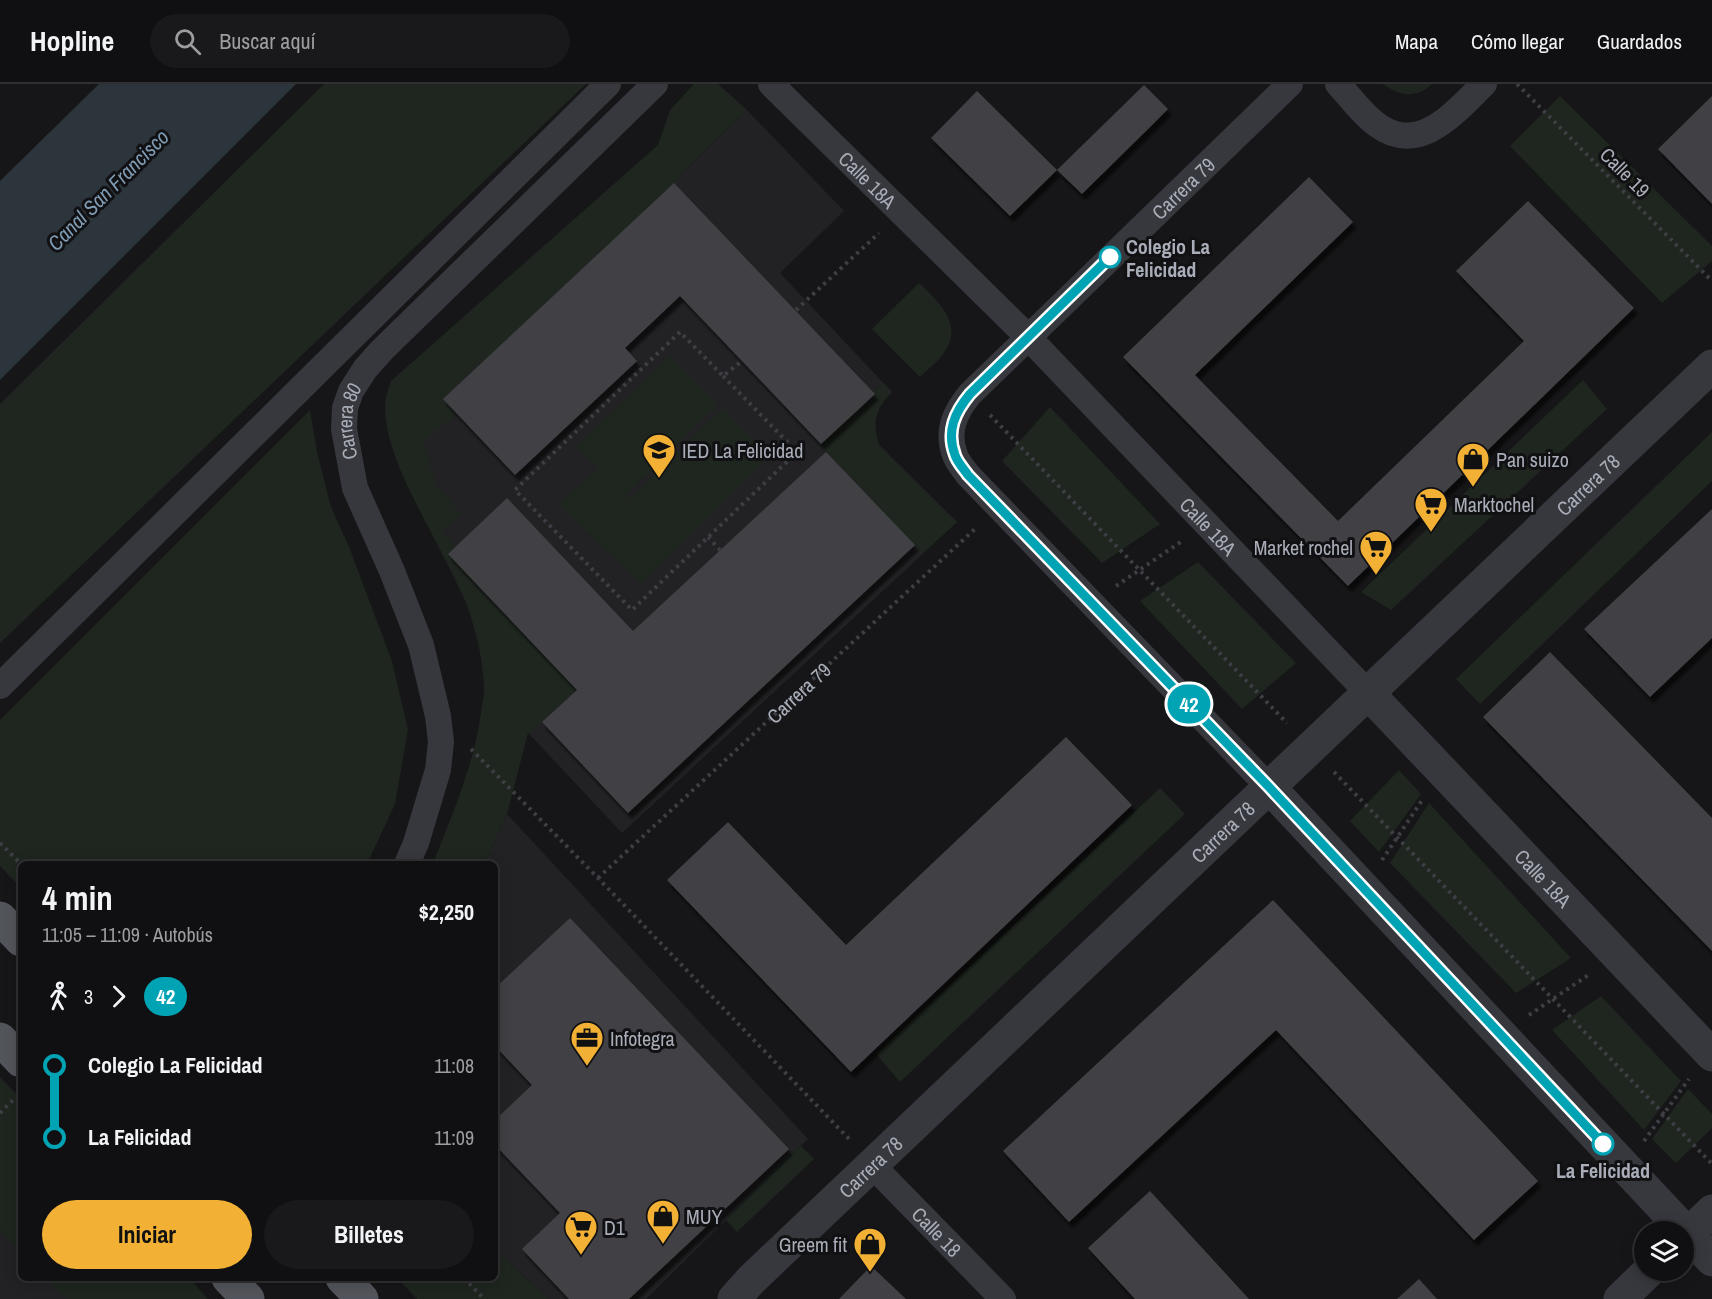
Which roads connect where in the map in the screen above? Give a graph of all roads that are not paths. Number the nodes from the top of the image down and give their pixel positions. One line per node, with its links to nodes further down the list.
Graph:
1 (608, 84): 9 (street)
2 (655, 84): 12 (street, Carrera 80)
3 (771, 84): 7 (street, Calle 18A)
4 (1290, 84): 7 (street, Carrera 79)
5 (1338, 84): 6 (street)
6 (1484, 84)
7 (1028, 337): 10 (street, Calle 18A); 11 (street, Carrera 79)
8 (1712, 366): 10 (street, Carrera 78)
9 (0, 686)
10 (1368, 693): 11 (street, Carrera 78); 17 (street, Calle 18A)
11 (1269, 787): 18 (street, Carrera 78); 20 (street)
12 (408, 861)
13 (0, 918): 14 (main road)
14 (18, 937)
15 (0, 1039): 16 (main road)
16 (18, 1058)
17 (1703, 1063)
18 (862, 1154): 29 (street, Carrera 78); 30 (street, Calle 18)
19 (1712, 1211): 21 (street)
20 (1670, 1221)
21 (1694, 1228)
22 (1694, 1245): 23 (street)
23 (1712, 1260)
24 (231, 1281): 27 (main road)
25 (345, 1281): 28 (main road)
26 (1639, 1281): 31 (street)
27 (248, 1299)
28 (362, 1299)
29 (734, 1299)
30 (1003, 1299)
31 (1620, 1299)

